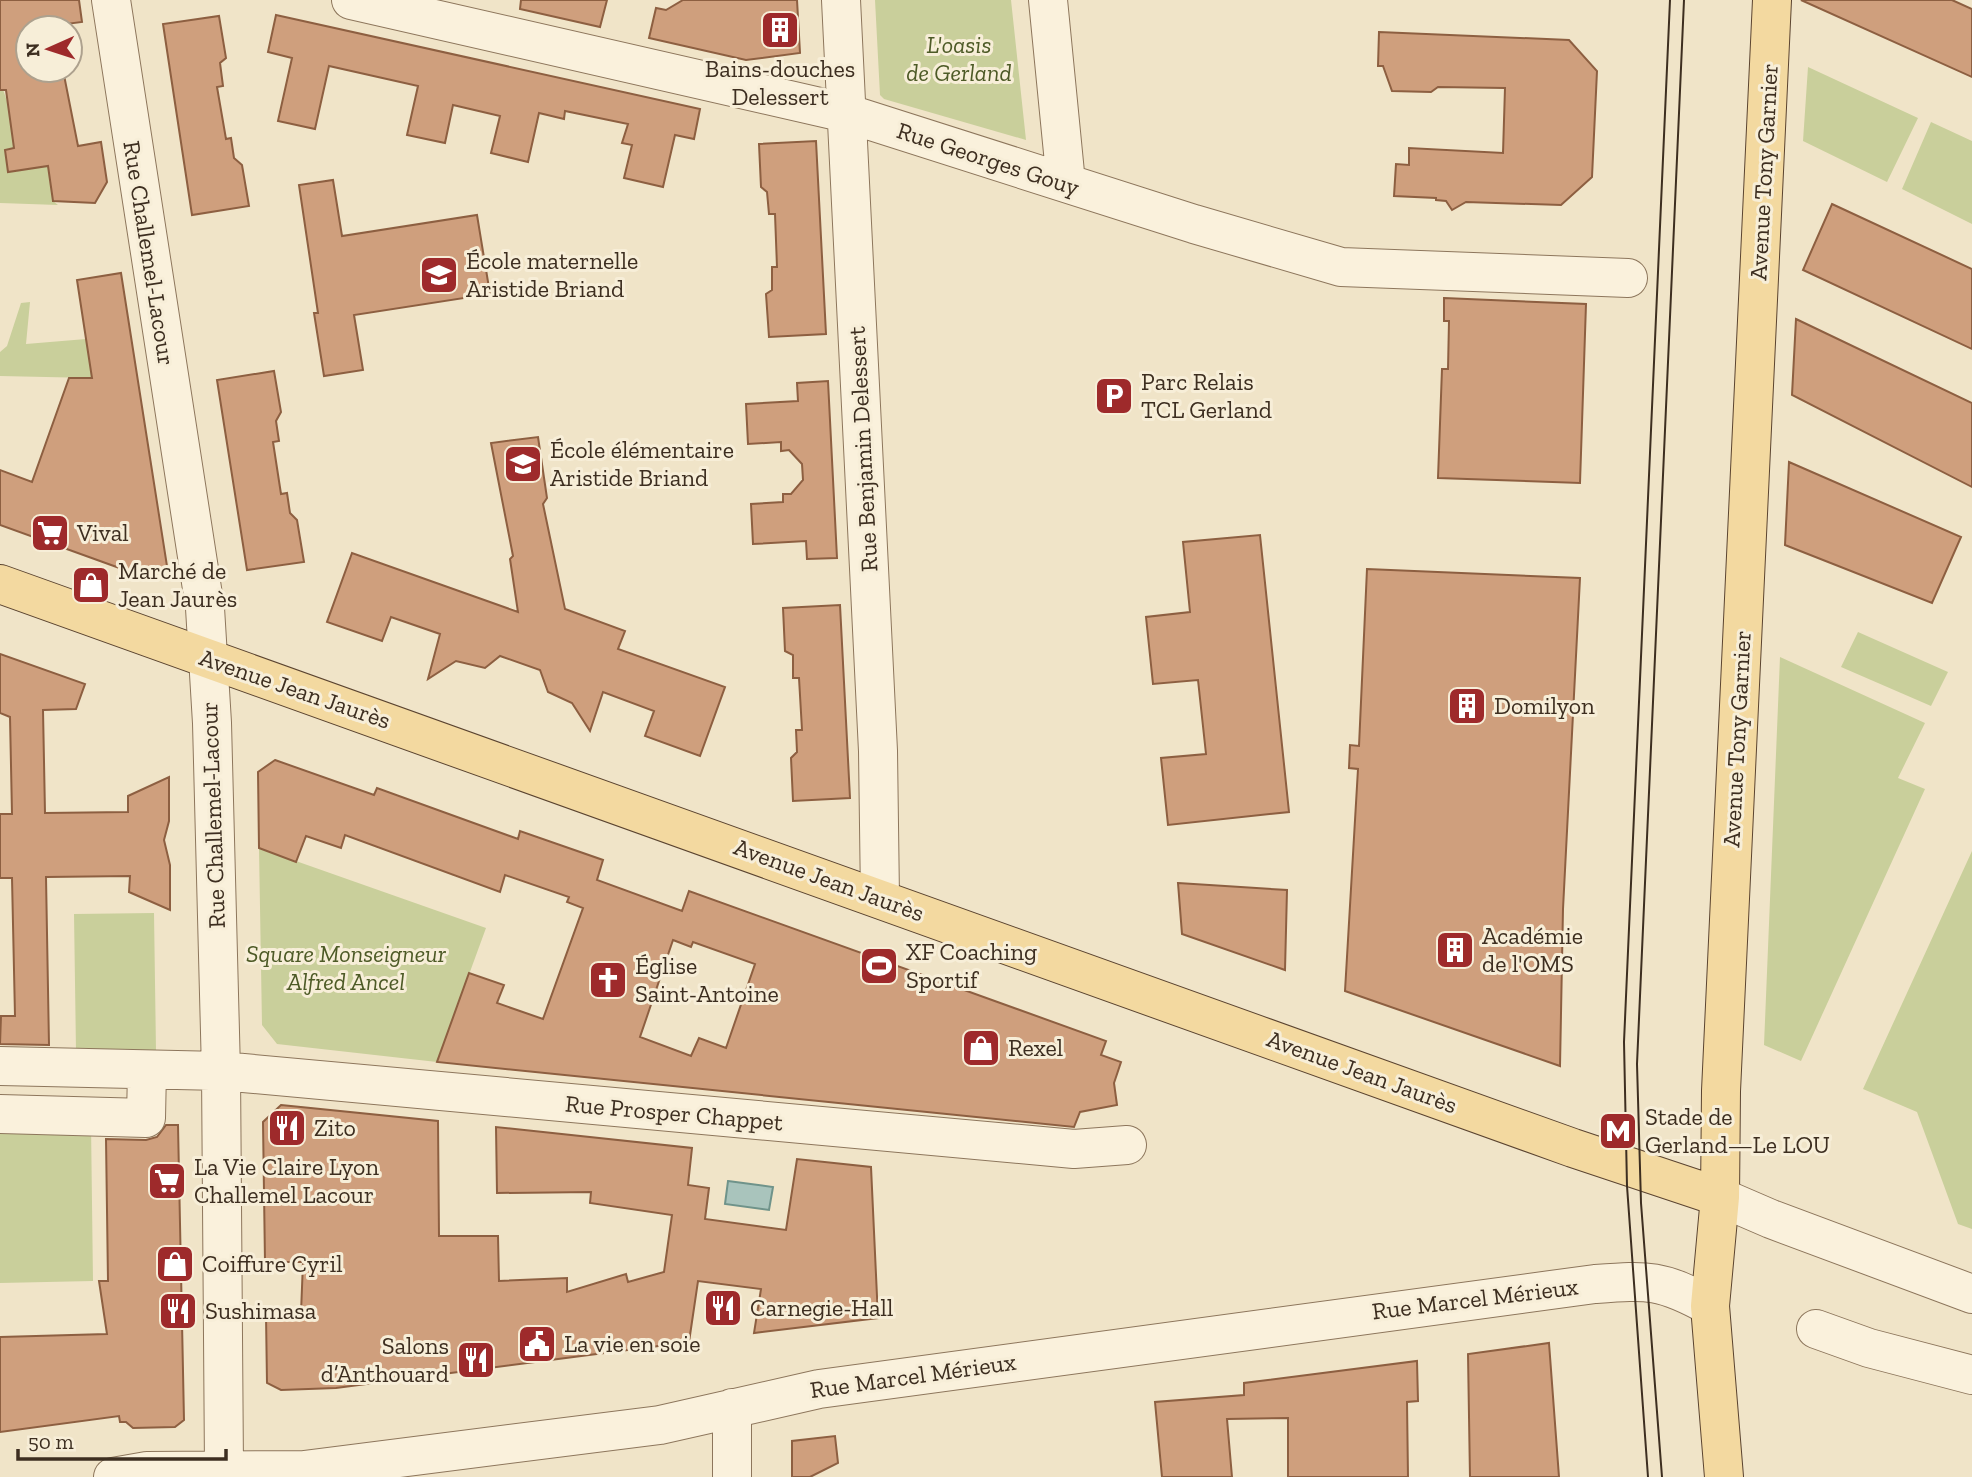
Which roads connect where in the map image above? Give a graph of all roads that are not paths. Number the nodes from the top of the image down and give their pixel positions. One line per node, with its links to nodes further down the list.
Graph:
1 (111, 0): 10 (street, Rue Challemel-Lacour)
2 (351, 0): 6 (street, Rue Georges Gouy)
3 (841, 0): 6 (street, Rue Benjamin Delessert)
4 (1048, 0): 7 (street)
5 (1772, 0): 17 (main road, Avenue Tony Garnier)
6 (846, 113): 7 (street, Rue Georges Gouy); 11 (street, Rue Benjamin Delessert)
7 (1066, 183): 8 (street, Rue Georges Gouy)
8 (1628, 278)
9 (0, 584): 10 (main road, Avenue Jean Jaurès)
10 (207, 659): 11 (main road, Avenue Jean Jaurès); 14 (street, Rue Challemel-Lacour)
11 (880, 898): 17 (main road, Avenue Jean Jaurès)
12 (0, 1066): 13 (street, Rue Prosper Chappet)
13 (147, 1070): 14 (street, Rue Prosper Chappet); 15 (street)
14 (221, 1071): 16 (street, Rue Prosper Chappet); 23 (street, Rue Challemel-Lacour)
15 (0, 1114)
16 (1127, 1145)
17 (1720, 1197): 18 (street, Avenue Jean Jaurès); 19 (main road, Avenue Tony Garnier)
18 (1972, 1294)
19 (1710, 1306): 22 (street, Rue Marcel Mérieux); 26 (main road, Avenue Tony Garnier)
20 (1816, 1329): 21 (street)
21 (1972, 1375)
22 (732, 1408): 23 (street, Rue Marcel Mérieux); 25 (street)
23 (224, 1469): 24 (street, Rue Marcel Mérieux)
24 (113, 1477)
25 (732, 1477)
26 (1724, 1477)

